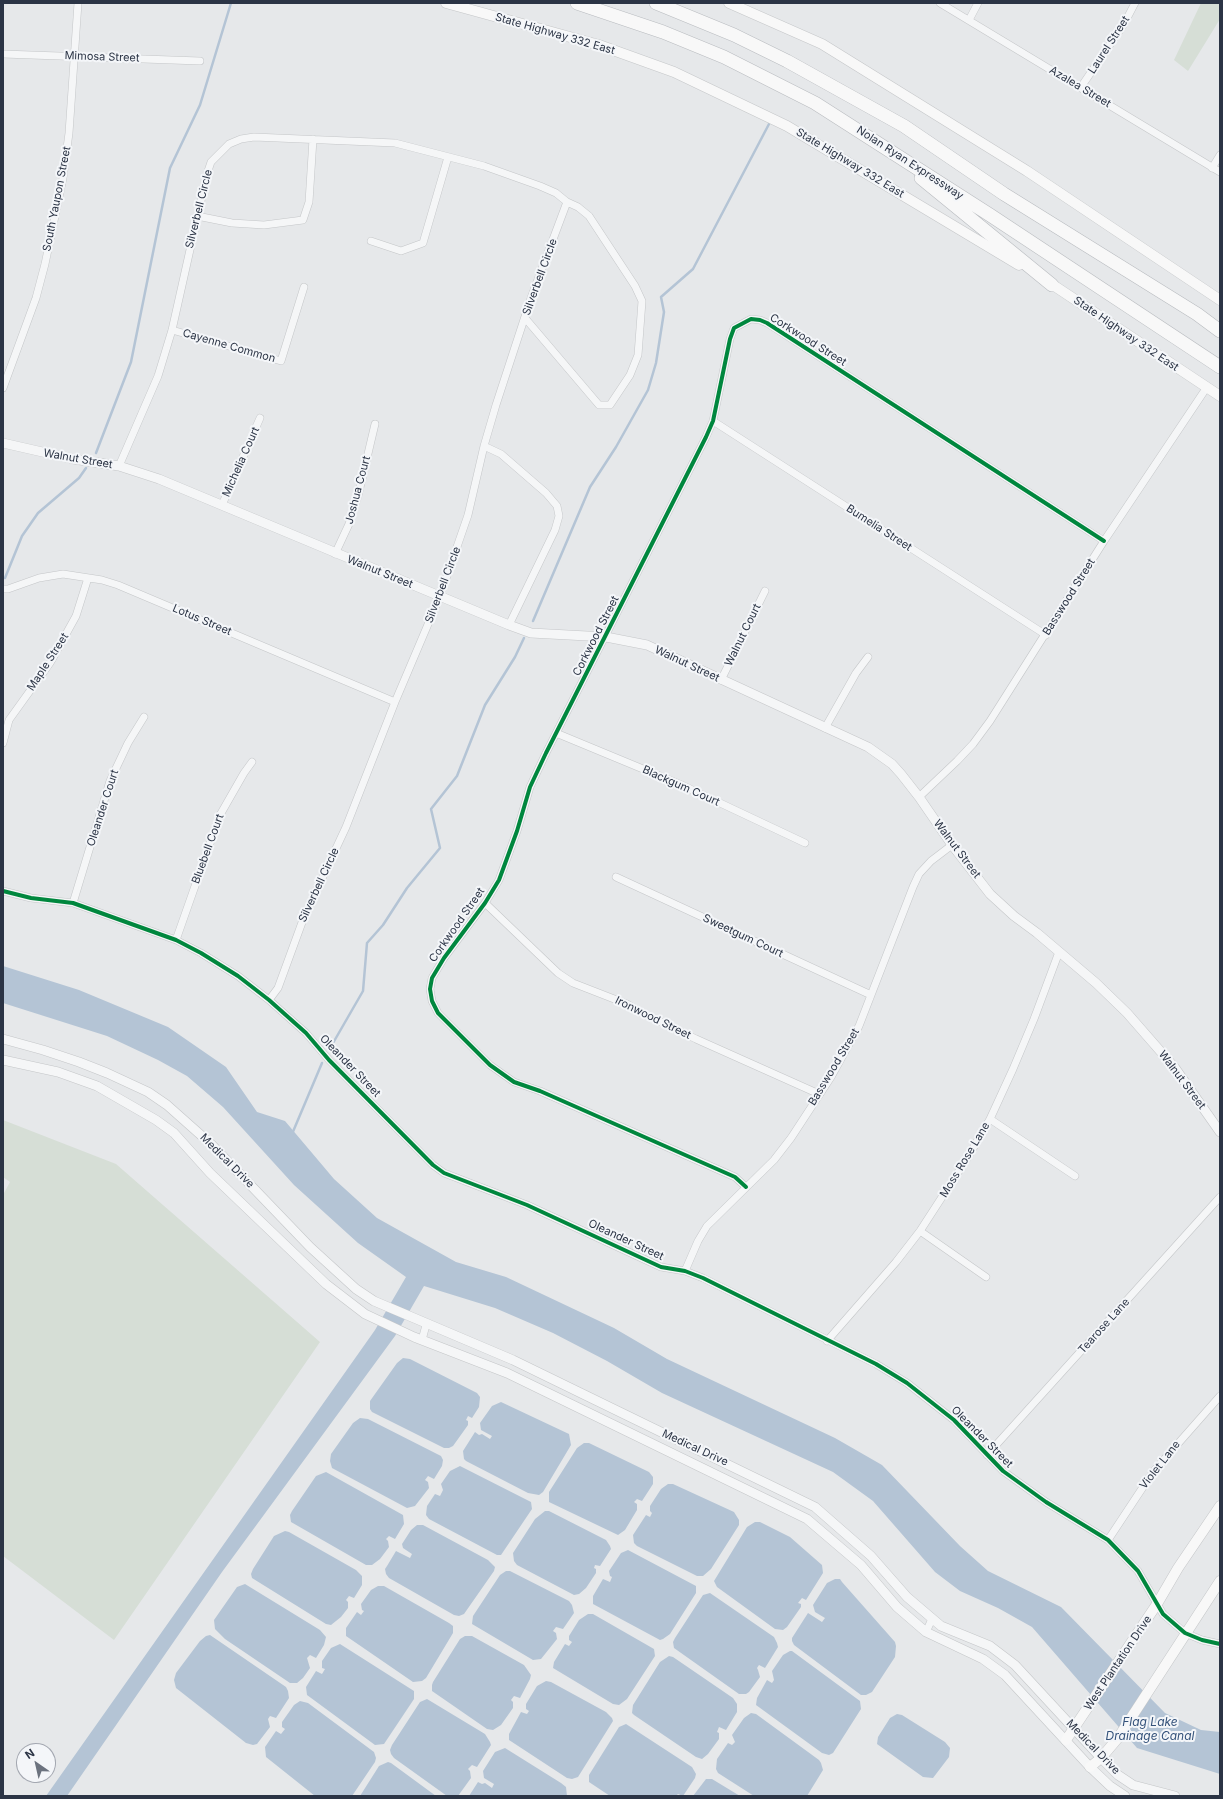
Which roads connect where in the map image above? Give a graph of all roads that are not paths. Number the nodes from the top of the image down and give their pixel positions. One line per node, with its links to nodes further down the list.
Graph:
1 (78, 3): 11 (street, South Yaupon Street)
2 (446, 3): 23 (main road, State Highway 332 East)
3 (577, 3): 14 (highway, Nolan Ryan Expressway)
4 (656, 3): 26 (highway)
5 (729, 3): 25 (main road)
6 (940, 3): 9 (street, Azalea Street)
7 (978, 3): 9 (street)
8 (1135, 3): 13 (street, Laurel Street)
9 (969, 20): 13 (street, Azalea Street)
10 (3, 54): 11 (street, Mimosa Street)
11 (75, 56): 12 (street, Mimosa Street); 33 (street, South Yaupon Street)
12 (200, 62)
13 (1081, 87): 18 (street, Azalea Street)
14 (868, 136): 23 (highway); 31 (highway, Nolan Ryan Expressway)
15 (313, 139): 17 (street, Silverbell Circle); 21 (street, Silverbell Circle); 21 (street)
16 (1220, 155): 18 (street)
17 (448, 157): 20 (street, Silverbell Circle); 22 (street)
18 (1212, 168): 19 (street, Azalea Street)
19 (1220, 172)
20 (567, 202): 27 (street, Silverbell Circle); 27 (street)
21 (197, 216): 29 (street, Silverbell Circle)
22 (371, 241)
23 (1052, 285): 32 (main road, State Highway 332 East)
24 (304, 288): 29 (street, Cayenne Common)
25 (1220, 300)
26 (1196, 314): 28 (highway); 30 (highway)
27 (525, 318): 39 (street, Silverbell Circle)
28 (1220, 326)
29 (172, 330): 40 (street, Silverbell Circle)
30 (1220, 331)
31 (1220, 366)
32 (1206, 387): 34 (main road, State Highway 332 East); 42 (street, Basswood Street)
33 (3, 388)
34 (1220, 396)
35 (260, 418): 41 (street, Michelia Court)
36 (713, 421): 42 (street, Corkwood Street); 49 (street, Bumelia Street); 50 (street, Corkwood Street)
37 (375, 424): 43 (street, Joshua Court)
38 (3, 443): 40 (street, Walnut Street)
39 (484, 446): 47 (street, Silverbell Circle); 48 (street)
40 (119, 466): 41 (street, Walnut Street)
41 (222, 505): 43 (street, Walnut Street)
42 (1104, 541): 49 (street, Basswood Street)
43 (336, 554): 47 (street, Walnut Street)
44 (88, 578): 45 (street, Lotus Street); 53 (street, Lotus Street); 57 (street, Maple Street)
45 (3, 589)
46 (765, 591): 52 (street, Walnut Court)
47 (440, 596): 48 (street, Walnut Street); 53 (street, Silverbell Circle)
48 (509, 625): 50 (street, Walnut Street)
49 (1046, 635): 59 (street, Basswood Street)
50 (606, 637): 52 (street, Walnut Street); 56 (street, Corkwood Street)
51 (868, 658): 55 (street)
52 (721, 680): 55 (street, Walnut Street)
53 (395, 702): 69 (street, Silverbell Circle)
54 (144, 717): 64 (street, Oleander Court)
55 (826, 728): 59 (street, Walnut Street)
56 (556, 733): 60 (street, Blackgum Court); 65 (street, Corkwood Street)
57 (3, 743)
58 (252, 762): 66 (street, Bluebell Court)
59 (919, 797): 61 (street, Walnut Street)
60 (805, 843)
61 (952, 845): 67 (street, Walnut Street); 68 (street, Basswood Street)
62 (616, 877): 68 (street, Sweetgum Court)
63 (3, 891): 64 (street, Oleander Street)
64 (73, 903): 66 (street, Oleander Street)
65 (486, 903): 72 (street, Ironwood Street); 76 (street, Corkwood Street)
66 (176, 940): 69 (street, Oleander Street)
67 (1059, 952): 73 (street, Moss Rose Lane); 74 (street, Walnut Street)
68 (871, 995): 72 (street, Basswood Street)
69 (269, 1000): 79 (street, Oleander Street)
70 (3, 1039): 81 (street, Medical Drive)
71 (3, 1060): 82 (street, Medical Drive)
72 (819, 1094): 76 (street, Basswood Street)
73 (990, 1119): 75 (street); 78 (street, Moss Rose Lane)
74 (1220, 1132)
75 (1076, 1176)
76 (746, 1187): 79 (street, Basswood Street)
77 (1220, 1197): 85 (street, Tearose Lane)
78 (920, 1231): 80 (street); 83 (street, Moss Rose Lane)
79 (686, 1271): 83 (street, Oleander Street)
80 (986, 1277)
81 (424, 1324): 82 (street); 90 (street, Medical Drive)
82 (418, 1339): 91 (street, Medical Drive)
83 (827, 1341): 85 (street, Oleander Street)
84 (1220, 1396): 87 (street, Violet Lane)
85 (987, 1455): 87 (street, Oleander Street)
86 (1220, 1506): 89 (main road, West Plantation Drive)
87 (1108, 1540): 89 (street, Oleander Street)
88 (1220, 1581): 92 (main road)
89 (1157, 1604): 92 (street, Oleander Street); 96 (main road, West Plantation Drive)
90 (932, 1619): 91 (street); 94 (street, Medical Drive)
91 (926, 1632): 95 (street, Medical Drive)
92 (1185, 1633): 93 (street, Oleander Street); 98 (main road)
93 (1220, 1644)
94 (1042, 1694): 95 (street); 96 (street, Medical Drive)
95 (1031, 1703): 97 (street, Medical Drive)
96 (1074, 1728): 97 (main road, West Plantation Drive); 98 (street, Medical Drive)
97 (1066, 1740): 99 (street, Medical Drive)
98 (1101, 1758): 99 (main road); 101 (street, Medical Drive)
99 (1090, 1767): 100 (street, Medical Drive)
100 (1125, 1796)
101 (1175, 1796)

